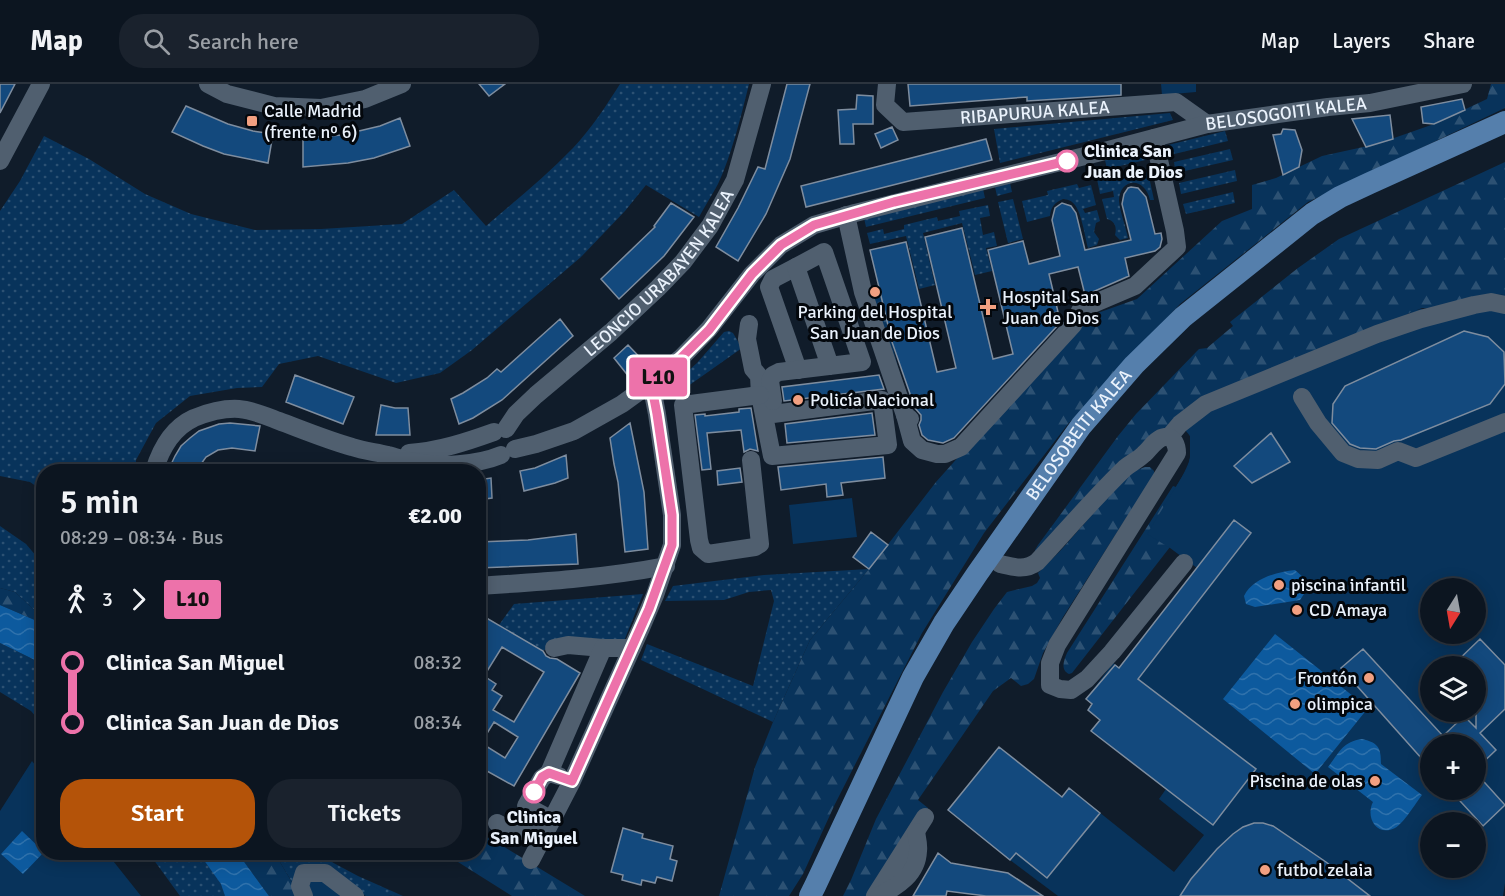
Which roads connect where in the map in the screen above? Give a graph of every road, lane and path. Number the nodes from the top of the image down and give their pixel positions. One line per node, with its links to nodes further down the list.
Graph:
1 (41, 84): 11 (street)
2 (208, 84): 3 (street)
3 (402, 84)
4 (762, 84): 24 (street, LEONCIO URABAYEN KALEA)
5 (887, 84): 8 (street, RIBAPURUA KALEA)
6 (1463, 84): 8 (street, BELOSOGOITI KALEA)
7 (1505, 122): 47 (main road, BELOSOBEITI KALEA)
8 (1207, 124): 9 (street, BELOSOGOITI KALEA)
9 (1154, 138): 12 (street, BELOSOGOITI KALEA); 12 (street)
10 (1505, 138): 33 (main road, BELOSOBEITI KALEA)
11 (0, 161)
12 (850, 214): 14 (street); 15 (street, BELOSOGOITI KALEA)
13 (796, 267): 17 (street); 17 (street); 18 (street)
14 (875, 291)
15 (738, 294): 19 (street, BELOSOGOITI KALEA); 20 (street)
16 (1505, 305): 25 (street)
17 (830, 366): 18 (street)
18 (798, 370): 22 (street)
19 (651, 383): 26 (street); 34 (street)
20 (760, 395): 22 (street); 28 (street)
21 (1302, 397): 23 (street)
22 (770, 414): 28 (street); 28 (street)
23 (1505, 422)
24 (500, 431): 26 (street); 27 (street)
25 (1169, 437): 29 (street); 31 (street)
26 (508, 452): 27 (street)
27 (390, 455): 30 (street)
28 (772, 456)
29 (1142, 456): 31 (street); 33 (street)
30 (156, 464)
31 (1163, 475): 32 (street)
32 (1184, 563)
33 (1000, 564): 48 (main road, BELOSOBEITI KALEA)
34 (666, 566): 35 (street); 38 (street)
35 (486, 585)
36 (554, 648): 37 (street)
37 (603, 648): 38 (street); 39 (street)
38 (632, 648): 40 (street)
39 (549, 773): 40 (street); 43 (street)
40 (572, 781): 43 (street)
41 (497, 823): 43 (street)
42 (920, 824): 49 (street)
43 (549, 825): 44 (street)
44 (531, 860)
45 (304, 896): 46 (street)
46 (355, 896)
47 (810, 896)
48 (826, 896)
49 (877, 896)

